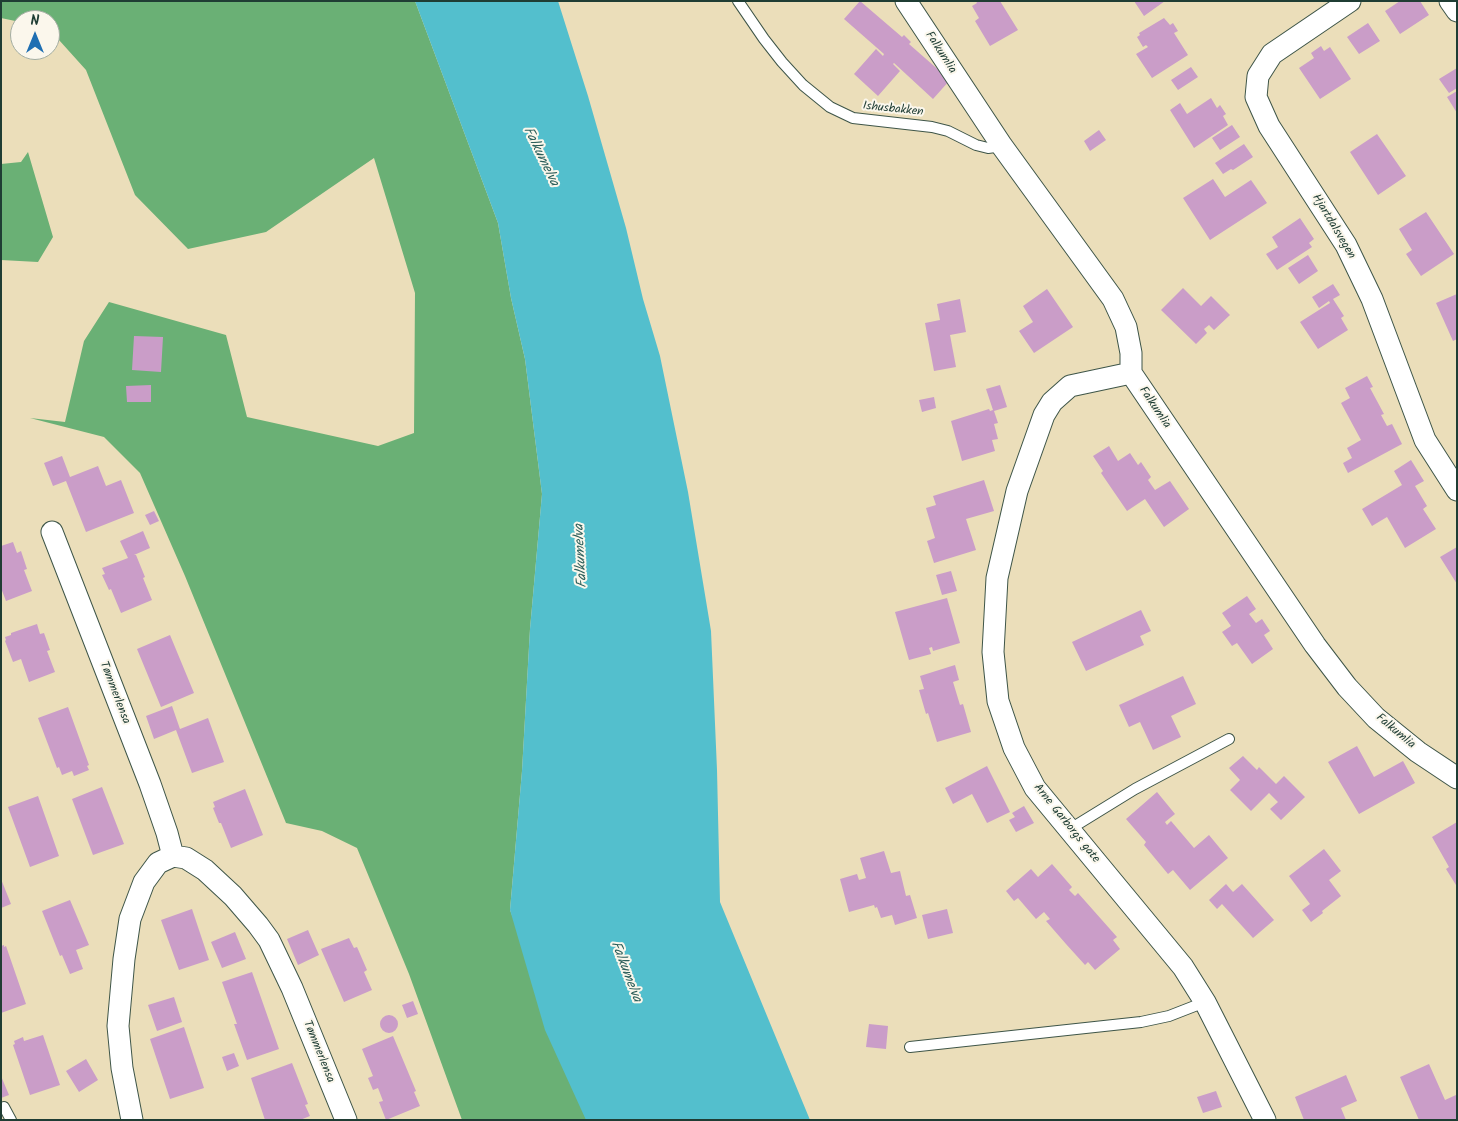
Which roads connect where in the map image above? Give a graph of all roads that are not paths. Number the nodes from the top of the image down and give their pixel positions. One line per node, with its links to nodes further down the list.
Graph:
1 (738, 1): 6 (lane, Ishusbakken)
2 (906, 1): 6 (street, Falkumlia)
3 (1350, 1): 8 (street, Hjartdalsvegen)
4 (1450, 1): 5 (street)
5 (1457, 11)
6 (1002, 146): 7 (street, Falkumlia)
7 (1131, 374): 11 (street, Falkumlia); 12 (street, Arne Garborgs gate)
8 (1457, 490)
9 (52, 532): 13 (street, Tømmerlensa)
10 (1229, 739): 12 (lane)
11 (1457, 778)
12 (1070, 829): 14 (street, Arne Garborgs gate)
13 (173, 856): 18 (street); 19 (street, Tømmerlensa)
14 (1205, 1002): 15 (lane); 20 (street, Arne Garborgs gate)
15 (910, 1047)
16 (4, 1107): 17 (lane)
17 (12, 1120)
18 (132, 1120)
19 (346, 1120)
20 (1265, 1120)

